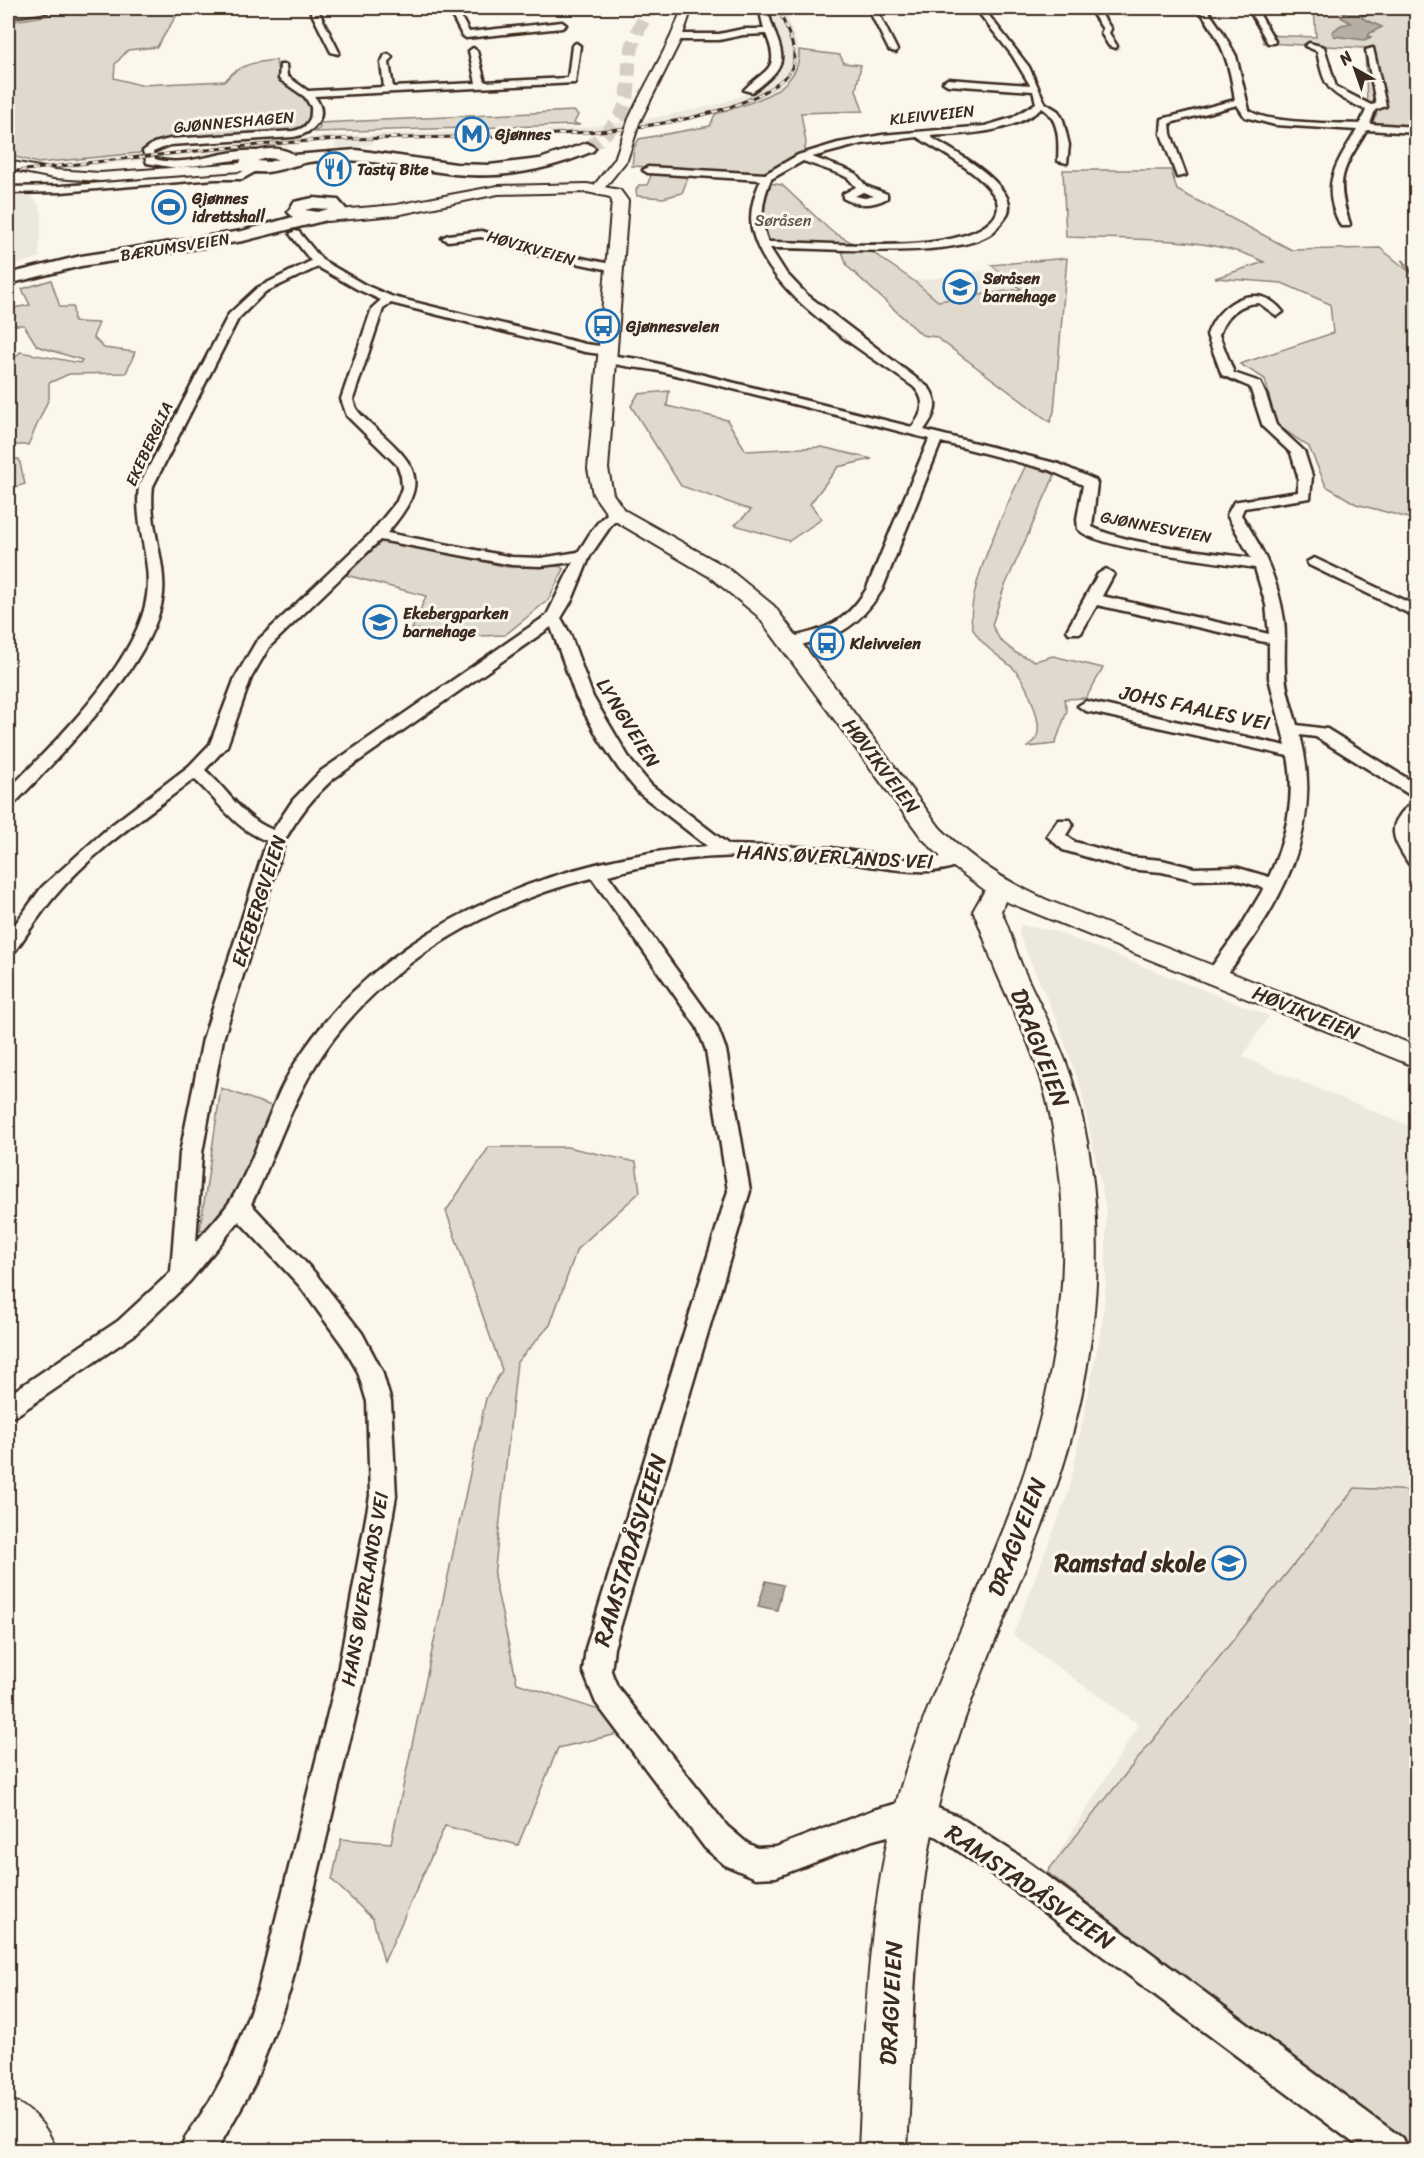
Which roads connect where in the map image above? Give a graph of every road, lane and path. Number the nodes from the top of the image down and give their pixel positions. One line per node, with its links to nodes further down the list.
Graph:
1 (33, 8): 12 (main road)
2 (47, 8): 12 (main road)
3 (313, 8): 23 (street)
4 (452, 8): 13 (street)
5 (687, 8): 15 (street)
6 (763, 8): 14 (street)
7 (872, 8): 20 (street)
8 (979, 8): 28 (street)
9 (1077, 8): 18 (street)
10 (1202, 8): 32 (street)
11 (1252, 8): 16 (street)
12 (8, 14)
13 (562, 25)
14 (770, 31): 15 (street); 30 (street)
15 (676, 37): 46 (street)
16 (1271, 41)
17 (576, 46): 27 (street, GJØNNESHAGEN)
18 (1113, 46)
19 (1309, 46): 34 (street)
20 (893, 50)
21 (1370, 50): 34 (street)
22 (473, 51): 27 (street)
23 (335, 52)
24 (388, 57): 29 (street)
25 (283, 67): 31 (street, GJØNNESHAGEN)
26 (948, 82): 28 (street, KLEIVVEIEN)
27 (481, 86): 29 (street, GJØNNESHAGEN)
28 (1035, 88): 33 (street)
29 (389, 90): 31 (street, GJØNNESHAGEN)
30 (749, 90)
31 (306, 94): 40 (street, GJØNNESHAGEN)
32 (1241, 101): 35 (street); 44 (street)
33 (1041, 104): 37 (street, KLEIVVEIEN); 41 (street)
34 (1370, 108): 35 (street)
35 (1363, 126): 36 (street); 50 (street)
36 (1416, 130)
37 (920, 135): 39 (street, KLEIVVEIEN); 53 (street)
38 (587, 148): 49 (main road)
39 (805, 158): 45 (street, KLEIVVEIEN); 47 (street)
40 (253, 161): 42 (main road); 48 (street); 49 (main road); 49 (main road)
41 (1063, 161)
42 (8, 165)
43 (648, 170): 45 (street)
44 (1181, 175)
45 (767, 177): 53 (street)
46 (592, 188): 49 (main road); 55 (main road, HØVIKVEIEN)
47 (862, 188)
48 (10, 190)
49 (298, 192): 51 (main road, BÆRUMSVEIEN)
50 (1345, 224)
51 (288, 230): 54 (street); 56 (main road, BÆRUMSVEIEN)
52 (448, 238): 55 (street, HØVIKVEIEN)
53 (763, 245): 60 (street)
54 (318, 262): 57 (street); 79 (street, EKEBERGLIA)
55 (615, 268): 59 (main road, HØVIKVEIEN)
56 (8, 280)
57 (390, 299): 59 (street, GJØNNESVEIEN); 63 (street)
58 (1277, 312): 66 (street, JOHS FAALES VEI)
59 (608, 351): 60 (street, GJØNNESVEIEN); 62 (main road, HØVIKVEIEN)
60 (915, 432): 61 (street, GJØNNESVEIEN)
61 (936, 438): 66 (street, GJØNNESVEIEN); 73 (street)
62 (617, 514): 64 (street, EKEBERGVEIEN); 73 (main road, HØVIKVEIEN)
63 (377, 535): 64 (street); 77 (street)
64 (584, 556): 70 (street, EKEBERGVEIEN)
65 (1314, 562): 69 (street)
66 (1263, 565): 72 (street, JOHS FAALES VEI)
67 (1106, 574): 68 (street)
68 (1093, 599): 71 (street); 72 (street)
69 (1416, 612)
70 (553, 618): 82 (street, EKEBERGVEIEN); 83 (street, LYNGVEIEN)
71 (1075, 630)
72 (1277, 640): 75 (street, JOHS FAALES VEI)
73 (791, 642): 84 (main road, HØVIKVEIEN)
74 (1086, 706): 76 (street, JOHS FAALES VEI)
75 (1291, 729): 76 (street, JOHS FAALES VEI); 78 (street)
76 (1296, 753): 87 (street, JOHS FAALES VEI)
77 (195, 770): 82 (street); 89 (street)
78 (1416, 791)
79 (8, 800)
80 (1416, 809): 85 (street)
81 (1064, 824): 87 (street)
82 (277, 838): 93 (street, EKEBERGVEIEN)
83 (725, 851): 84 (street, HANS ØVERLANDS VEI); 86 (street, HANS ØVERLANDS VEI)
84 (956, 858): 88 (main road, HØVIKVEIEN)
85 (1416, 860)
86 (597, 871): 92 (street, HANS ØVERLANDS VEI); 95 (street, RAMSTADÅSVEIEN)
87 (1276, 885): 90 (street, JOHS FAALES VEI)
88 (1013, 895): 90 (main road, HØVIKVEIEN); 95 (main road, DRAGVEIEN)
89 (8, 947)
90 (1214, 976): 91 (main road, HØVIKVEIEN)
91 (1416, 1057)
92 (239, 1206): 93 (street); 98 (street, HANS ØVERLANDS VEI)
93 (182, 1275): 94 (street)
94 (8, 1408)
95 (914, 1814): 99 (main road, DRAGVEIEN); 100 (street, RAMSTADÅSVEIEN)
96 (8, 2122): 97 (main road)
97 (32, 2151)
98 (197, 2151)
99 (884, 2151)
100 (1390, 2151)

